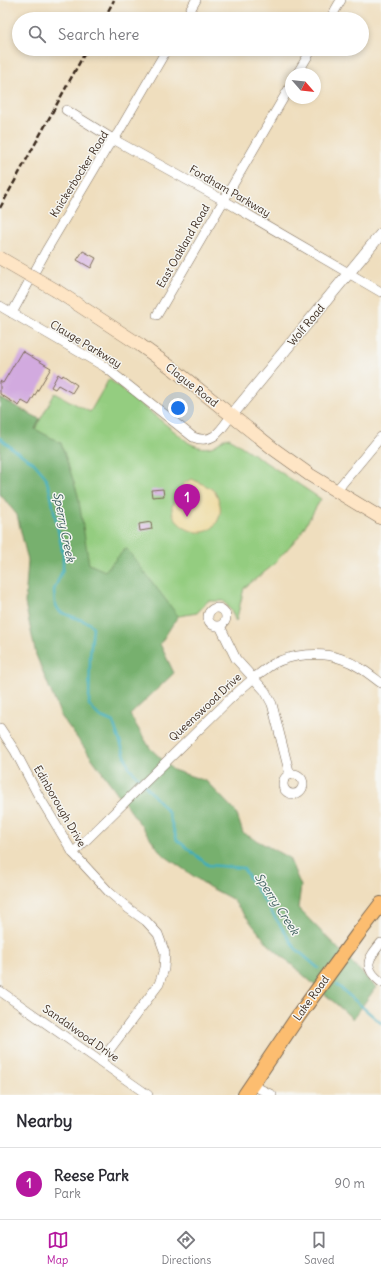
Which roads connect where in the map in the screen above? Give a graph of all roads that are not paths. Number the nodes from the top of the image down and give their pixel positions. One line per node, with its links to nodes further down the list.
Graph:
1 (196, 0): 3 (street)
2 (341, 0): 4 (street)
3 (188, 12)
4 (334, 12)
5 (163, 56): 10 (street, Knickerbocker Road)
6 (308, 56): 7 (street)
7 (301, 68)
8 (285, 95): 11 (street, East Oakland Road)
9 (66, 110): 10 (street, Fordham Parkway)
10 (113, 139): 11 (street, Fordham Parkway); 17 (street, Knickerbocker Road)
11 (223, 200): 14 (street, Fordham Parkway); 18 (street, East Oakland Road)
12 (381, 234): 14 (street, Wolf Road)
13 (0, 258): 19 (main road, Clague Road, bridge)
14 (348, 274): 15 (street, Fordham Parkway); 19 (street, Wolf Road)
15 (381, 292)
16 (0, 306): 17 (street, Clauge Parkway)
17 (12, 313): 19 (street, Clauge Parkway)
18 (157, 315)
19 (230, 416): 21 (main road, Clague Road)
20 (381, 437): 21 (street)
21 (336, 491): 22 (main road, Clague Road)
22 (381, 518)
23 (220, 626): 24 (street)
24 (254, 679): 25 (street, Queenswood Drive); 27 (street); 28 (street, Queenswood Drive)
25 (381, 683)
26 (0, 728): 28 (street, Edinborough Drive)
27 (290, 775)
28 (73, 853): 33 (street, Edinborough Drive)
29 (380, 907): 34 (main road, Lake Road)
30 (381, 943): 31 (street)
31 (381, 982)
32 (0, 991): 33 (street, Sandalwood Drive)
33 (101, 1061): 35 (street, Sandalwood Drive)
34 (249, 1090): 36 (street)
35 (148, 1095)
36 (272, 1095)

